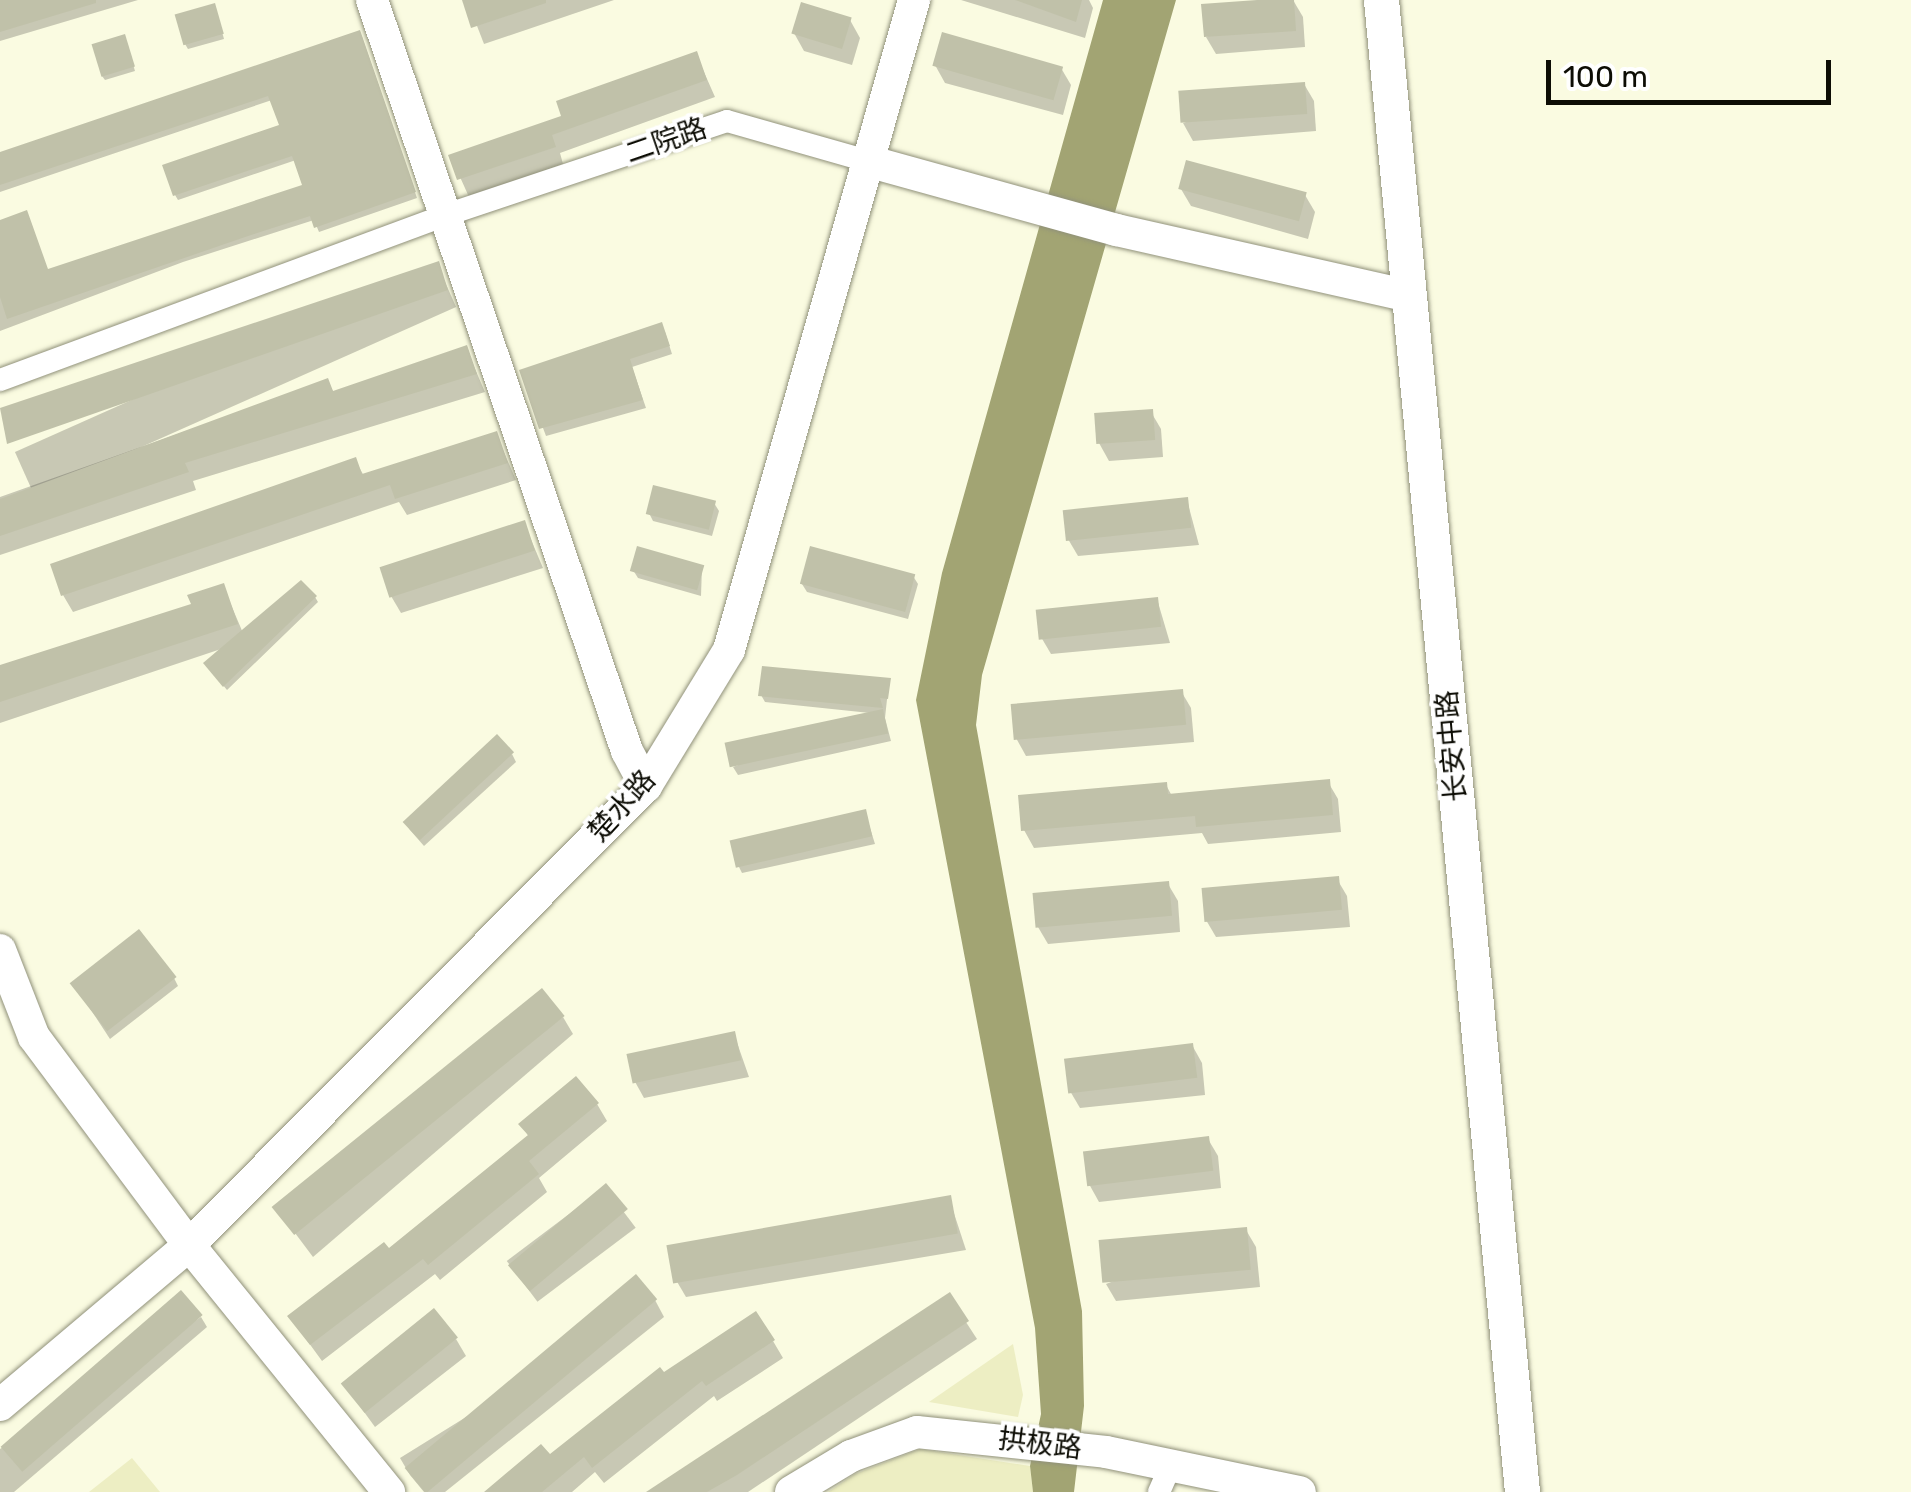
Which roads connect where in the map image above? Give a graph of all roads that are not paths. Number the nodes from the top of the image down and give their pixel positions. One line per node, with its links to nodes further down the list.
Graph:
1 (372, 0): 6 (street)
2 (914, 0): 5 (street, 楚水路)
3 (1360, 0): 7 (main road, 长安中路)
4 (1381, 0): 7 (main road, 长安中路)
5 (864, 160): 6 (street, 二院路); 7 (street, 二院路); 9 (street, 楚水路)
6 (446, 215): 8 (street, 二院路); 9 (street)
7 (1400, 295): 17 (main road, 长安中路); 18 (main road, 长安中路)
8 (0, 380)
9 (646, 786): 11 (street, 楚水路)
10 (0, 950): 11 (street)
11 (188, 1244): 12 (street, 楚水路); 14 (street)
12 (0, 1406)
13 (1164, 1481): 15 (street, 拱极路); 16 (street, 拱极路)
14 (388, 1492)
15 (790, 1492)
16 (1300, 1492)
17 (1498, 1492)
18 (1522, 1492)

